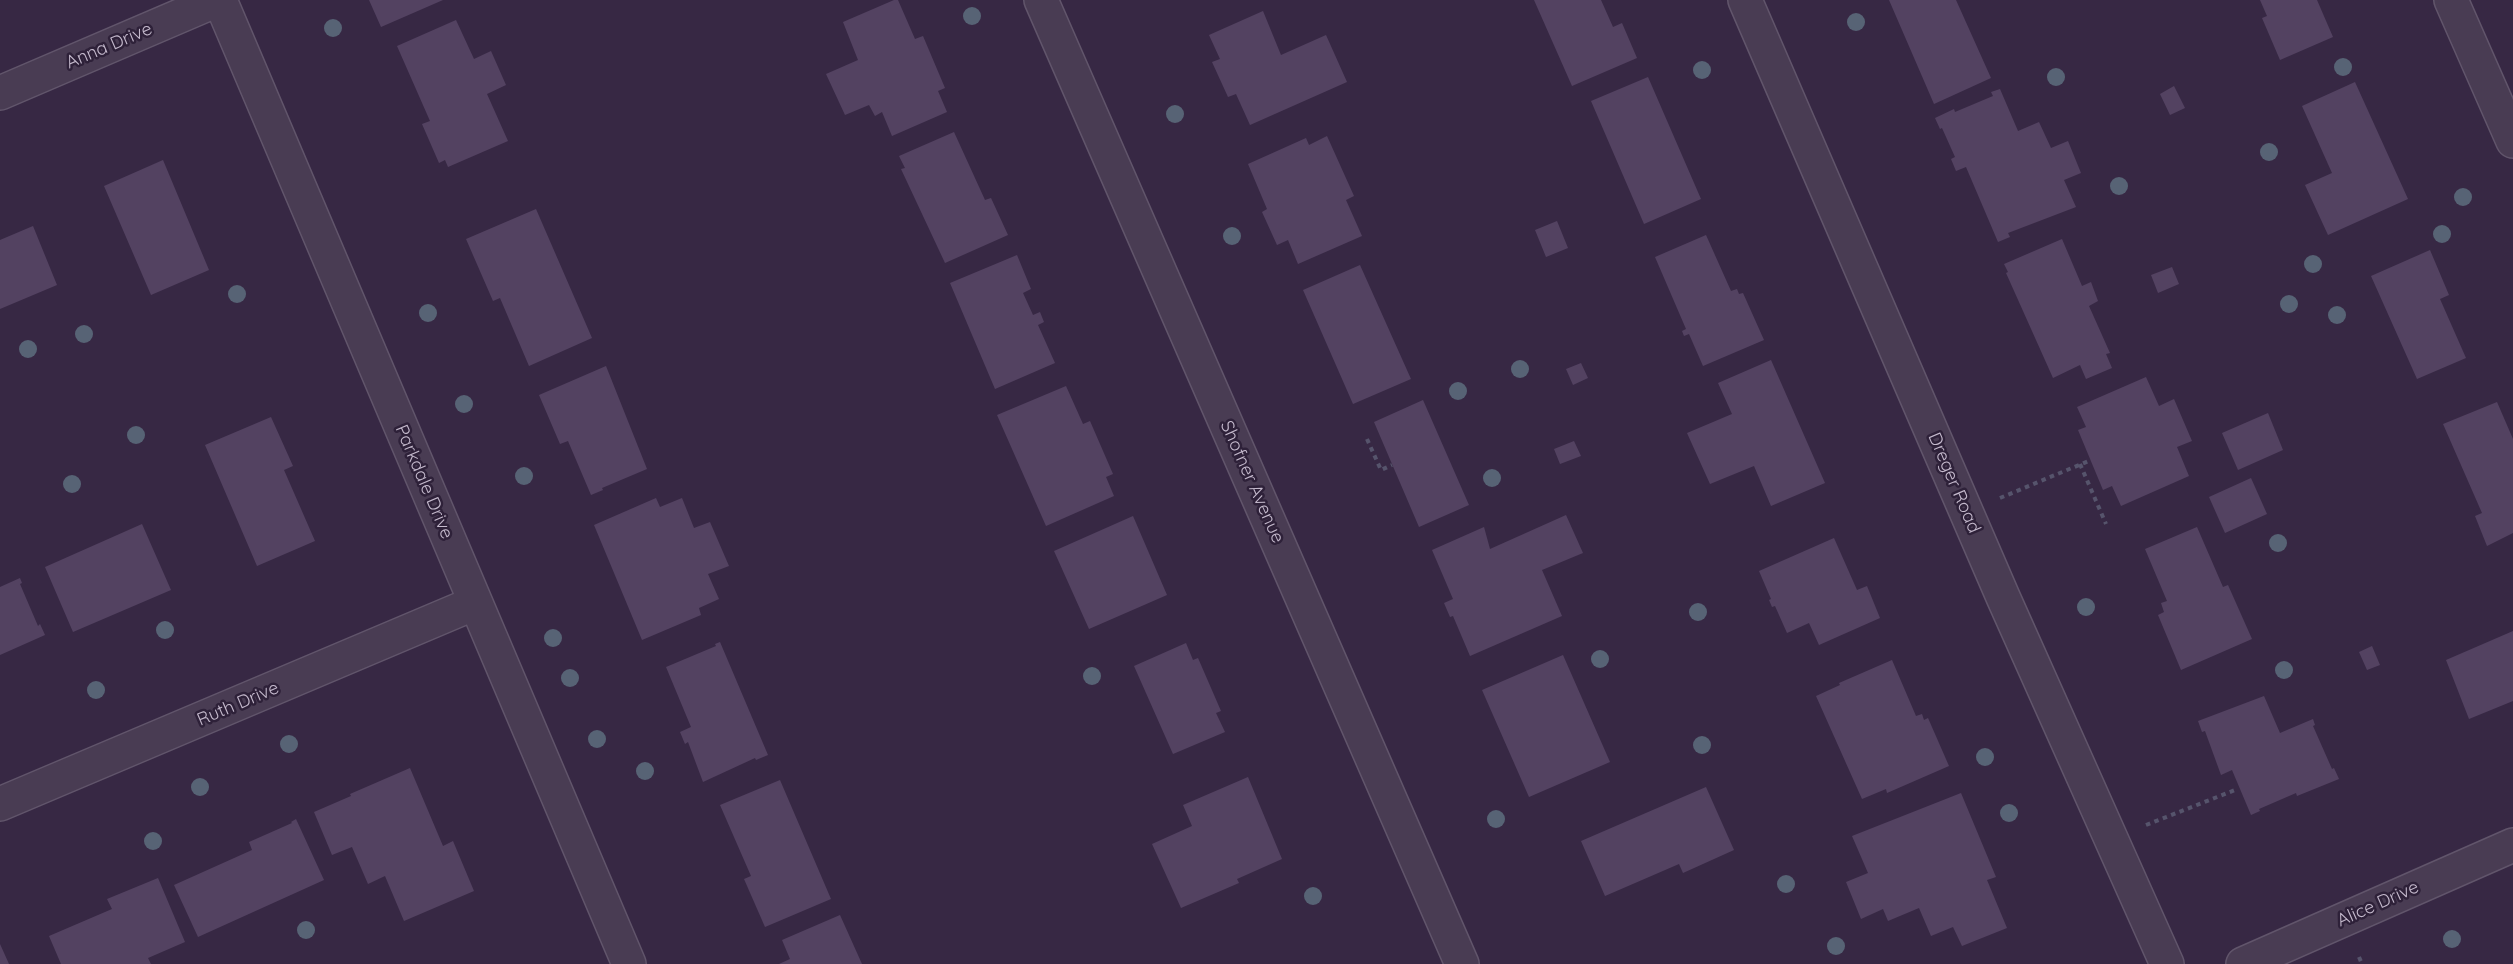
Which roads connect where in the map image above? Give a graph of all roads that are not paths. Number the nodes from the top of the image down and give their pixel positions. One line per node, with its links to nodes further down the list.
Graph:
1 (219, 0): 5 (street, Anna Drive); 7 (street, Parkdale Drive)
2 (1041, 0): 11 (street, Shofner Avenue)
3 (1745, 0): 12 (street, Dreger Road)
4 (2451, 0): 6 (street)
5 (0, 93)
6 (2513, 141)
7 (475, 603): 8 (street, Ruth Drive); 10 (street, Parkdale Drive)
8 (0, 804)
9 (2513, 845): 13 (street, Alice Drive)
10 (629, 964)
11 (1462, 964)
12 (2167, 964)
13 (2243, 964)

